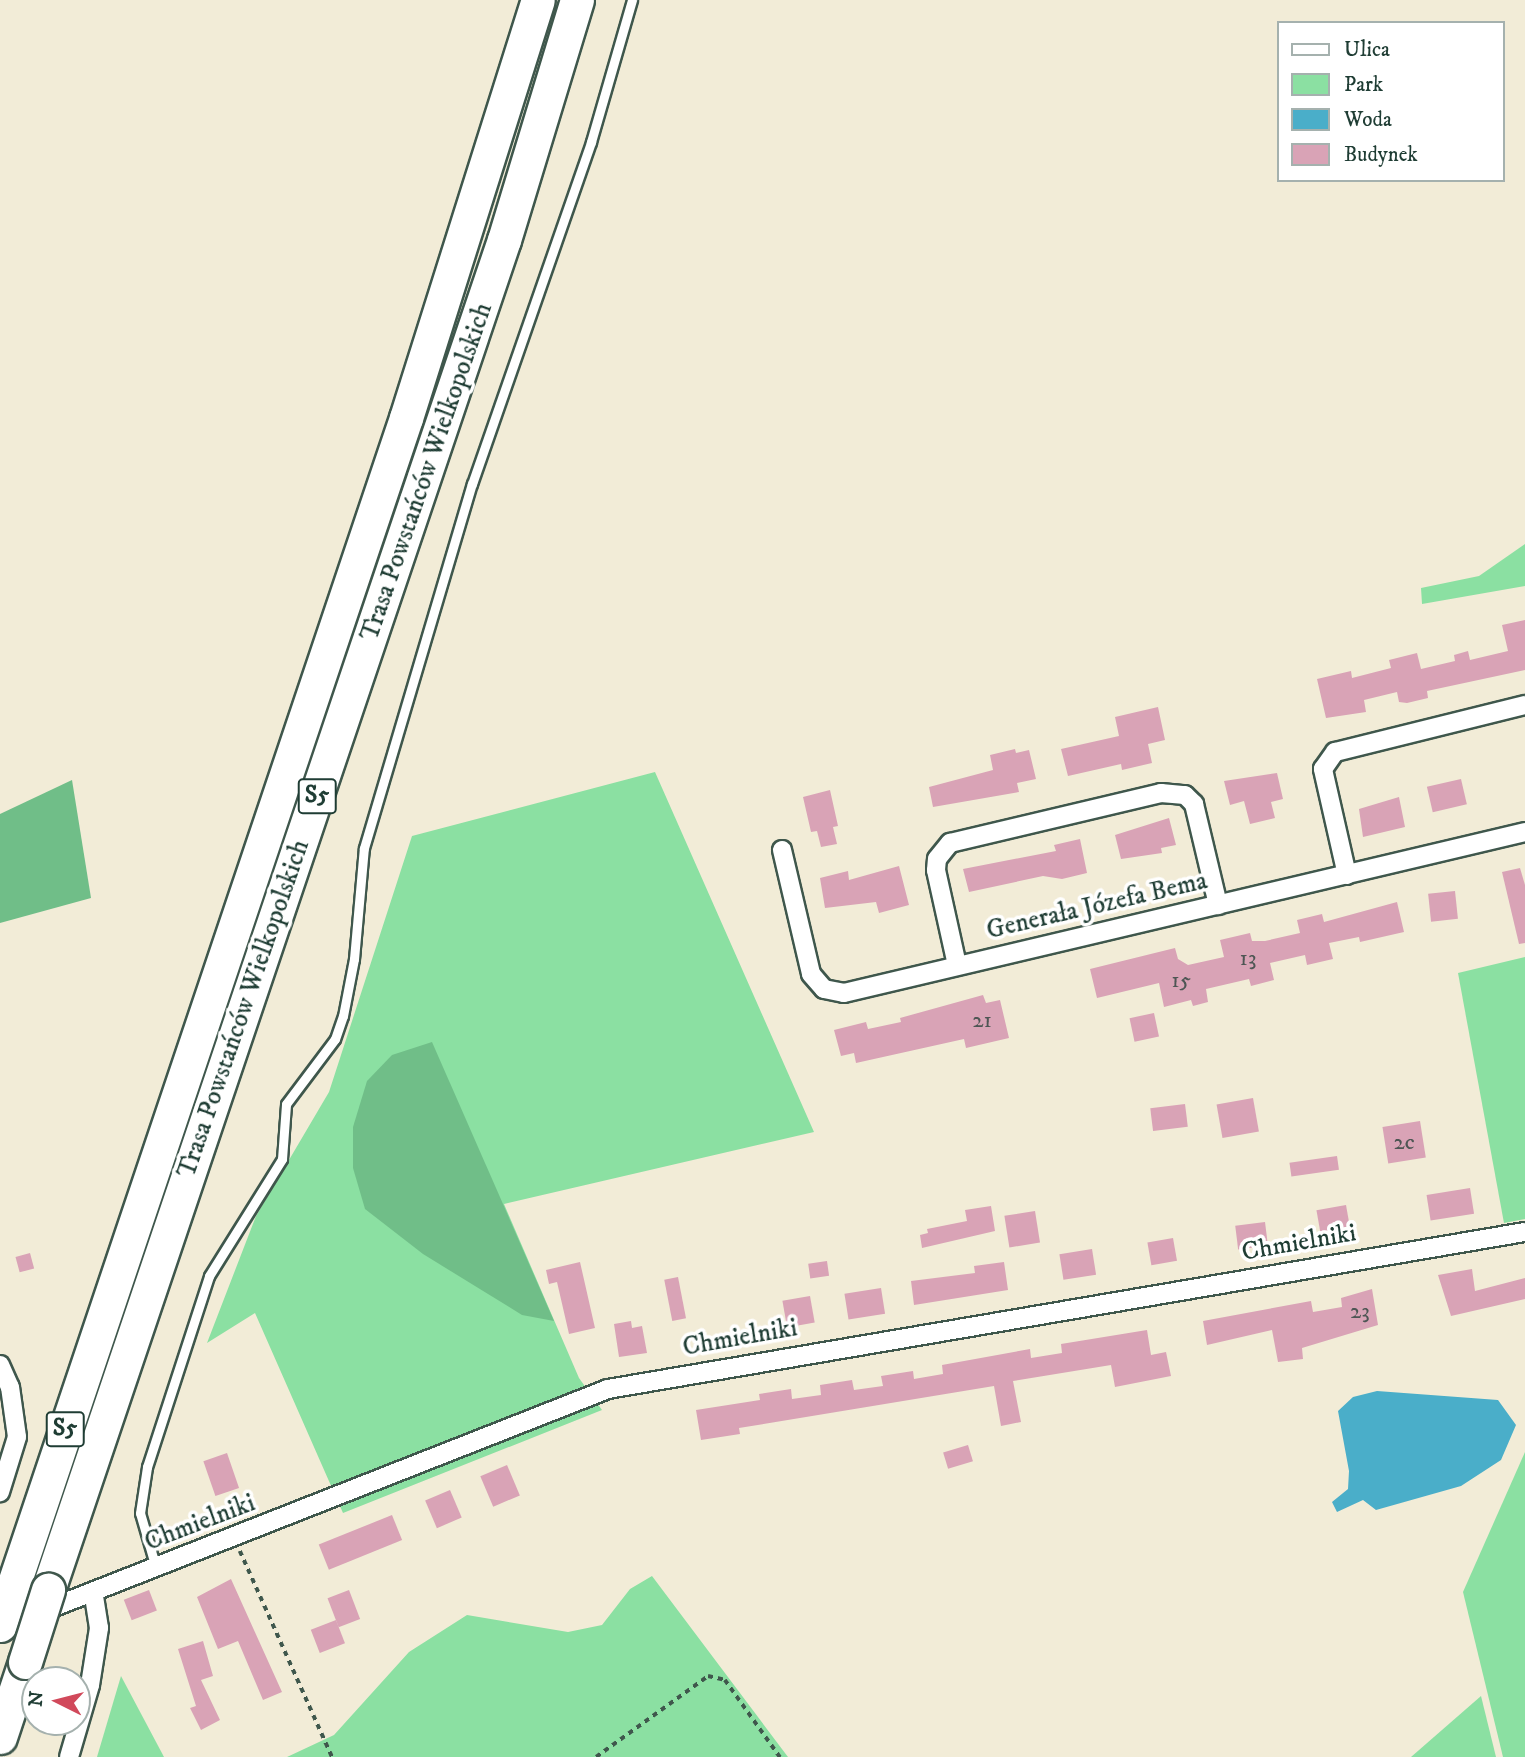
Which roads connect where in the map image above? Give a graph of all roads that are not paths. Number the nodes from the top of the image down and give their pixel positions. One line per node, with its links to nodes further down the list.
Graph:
1 (538, 0): 15 (highway, Trasa Powstańców Wielkopolskich / S5)
2 (577, 0): 16 (highway, Trasa Powstańców Wielkopolskich / S5, bridge)
3 (632, 0): 13 (lane)
4 (1525, 705): 7 (street)
5 (1525, 832): 7 (street, Generała Józefa Bema)
6 (782, 850): 9 (street, Generała Józefa Bema)
7 (1347, 875): 8 (street, Generała Józefa Bema)
8 (1218, 905): 9 (street, Generała Józefa Bema); 9 (street)
9 (957, 965)
10 (1525, 1231): 13 (street, Chmielniki)
11 (0, 1365): 12 (street)
12 (0, 1492)
13 (156, 1568): 14 (street, Chmielniki)
14 (93, 1592): 15 (street, Chmielniki); 17 (street)
15 (0, 1626)
16 (0, 1737)
17 (69, 1757)

